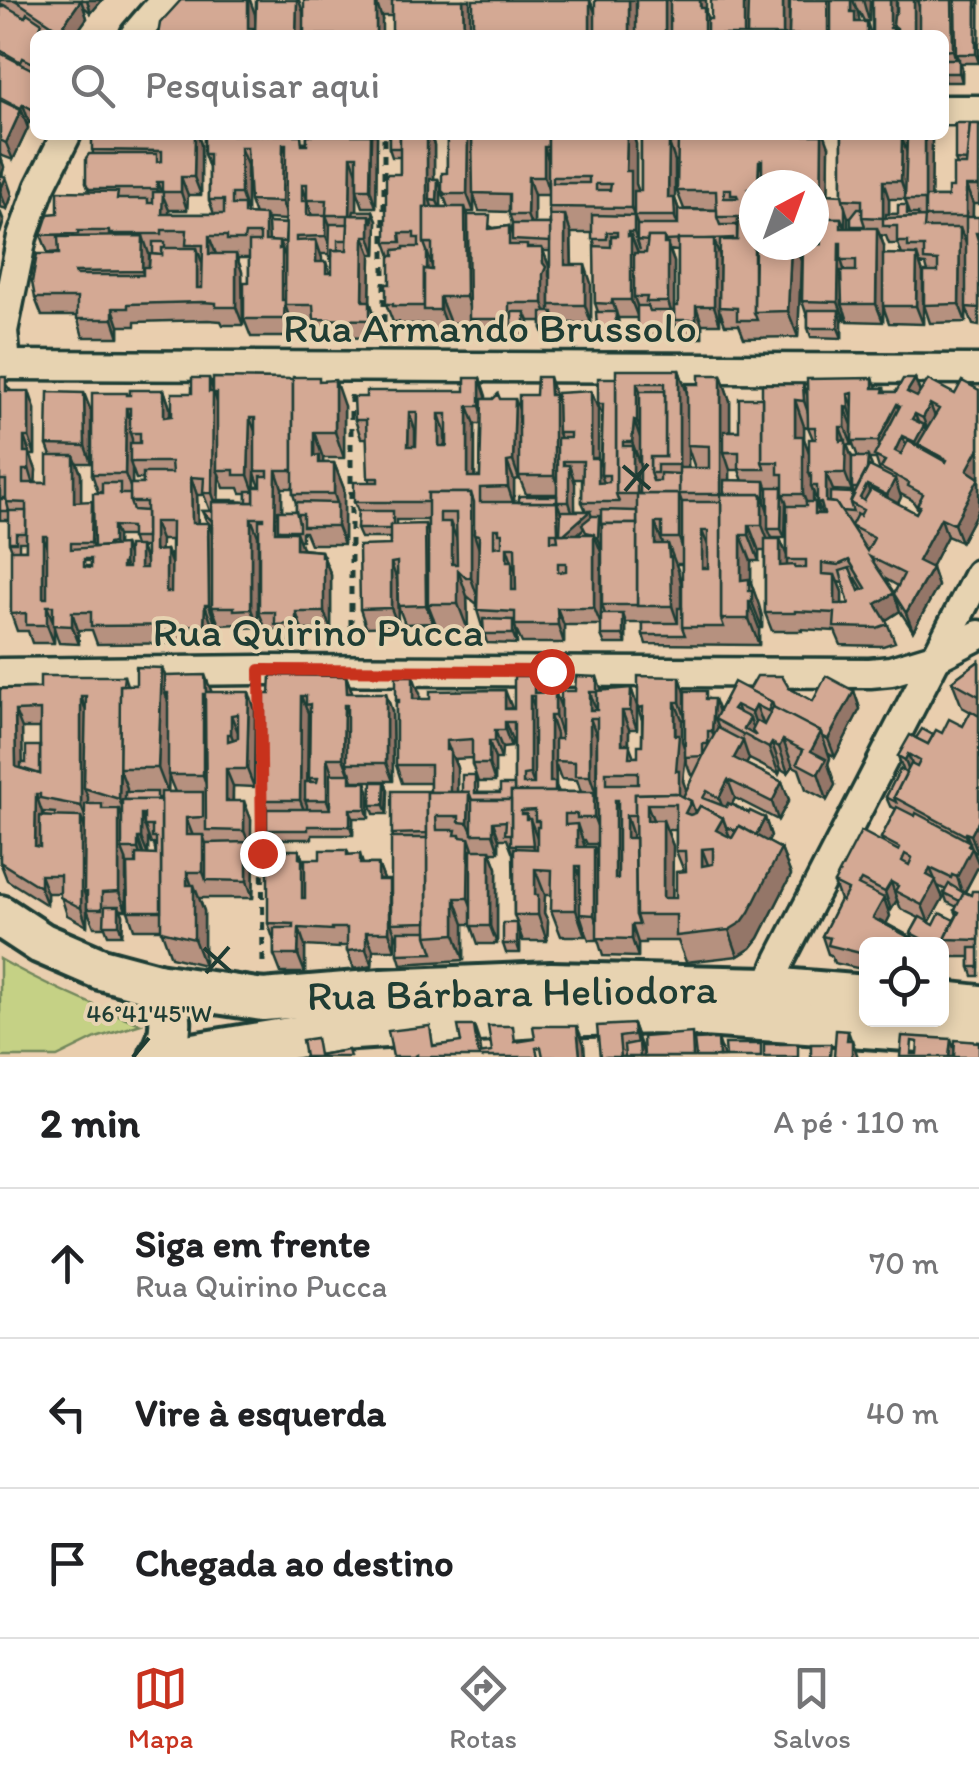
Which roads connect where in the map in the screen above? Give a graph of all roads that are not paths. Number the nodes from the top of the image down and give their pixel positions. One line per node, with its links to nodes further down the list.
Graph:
1 (165, 0): 2 (street)
2 (139, 30)
3 (949, 110): 4 (street)
4 (979, 110)
5 (64, 140): 6 (street)
6 (3, 365): 7 (street, Rua Armando Brussolo)
7 (979, 370)
8 (979, 574): 10 (street)
9 (979, 635): 10 (street, Rua Quirino Pucca)
10 (934, 658): 11 (street, Rua Quirino Pucca); 16 (street)
11 (0, 673)
12 (0, 916): 13 (street, Rua Bárbara Heliodora)
13 (157, 984): 16 (street, Rua Bárbara Heliodora); 19 (street)
14 (859, 997): 16 (street, Rua Bárbara Heliodora)
15 (949, 1003): 17 (street)
16 (762, 1004): 18 (street, Rua Bárbara Heliodora); 20 (street, Rua Bárbara Heliodora)
17 (979, 1006)
18 (979, 1035)
19 (160, 1057)
20 (175, 1057)

